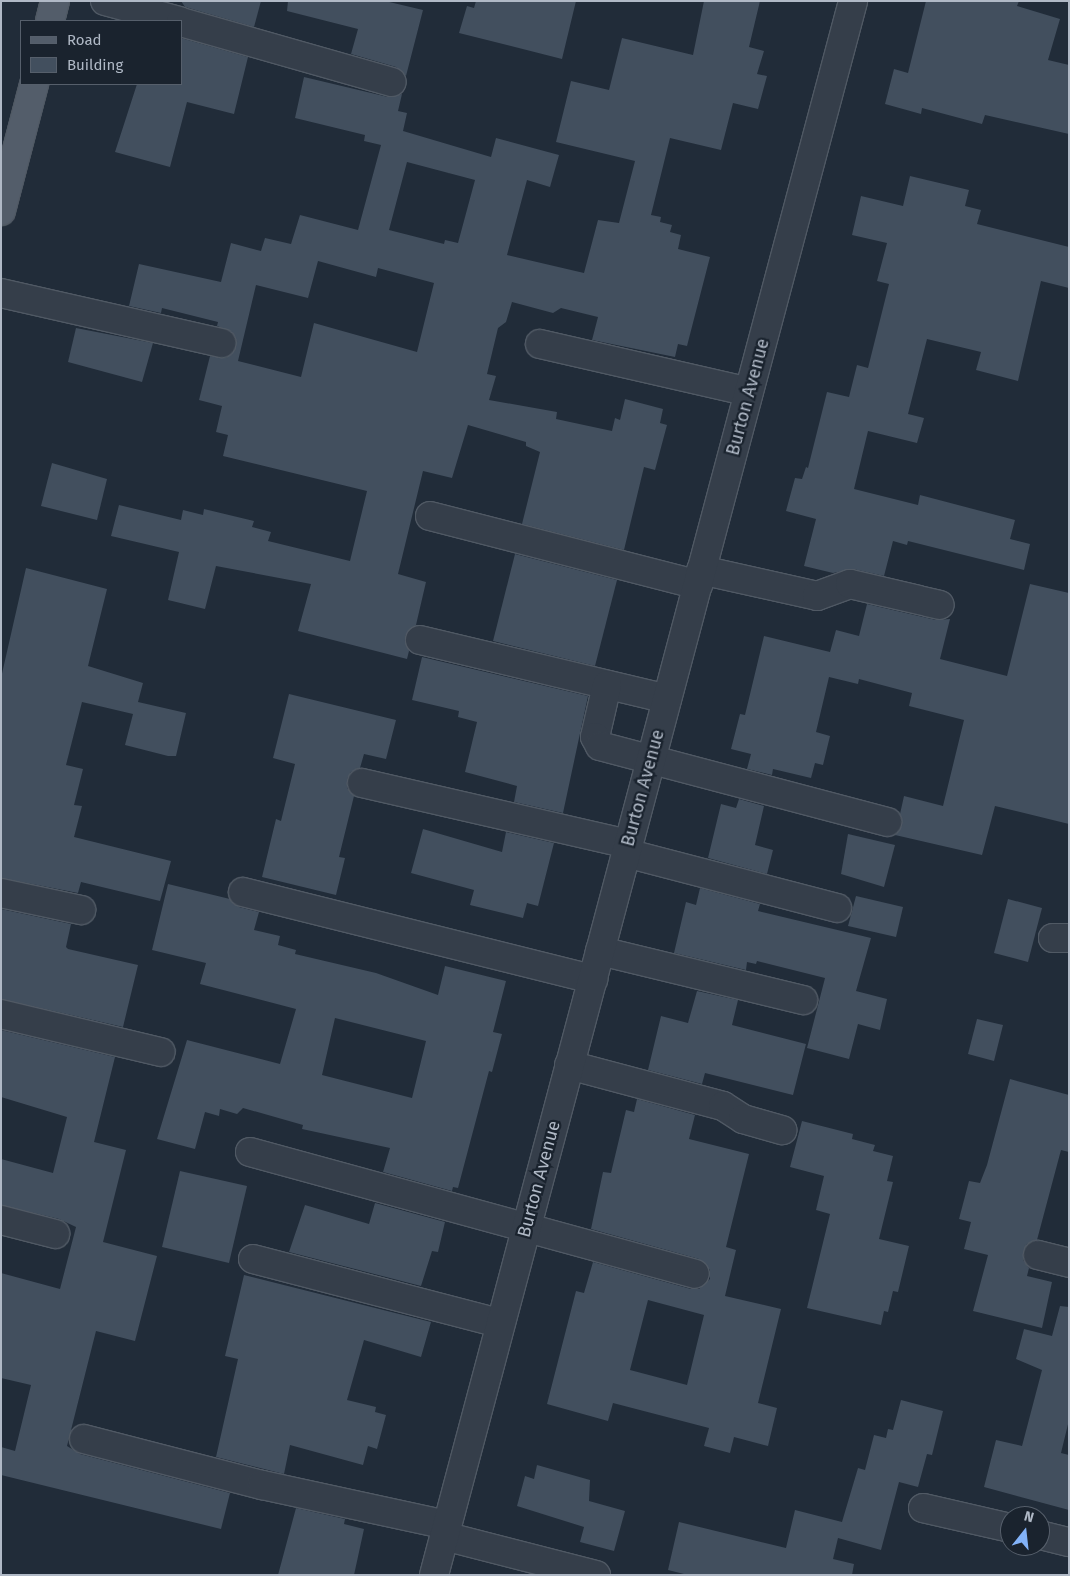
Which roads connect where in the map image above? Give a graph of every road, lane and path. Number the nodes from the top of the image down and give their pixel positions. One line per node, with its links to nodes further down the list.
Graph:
1 (55, 1): 4 (main road)
2 (105, 1): 5 (street)
3 (853, 1): 13 (street, Burton Avenue)
4 (50, 20)
5 (173, 20)
6 (182, 23): 7 (street)
7 (392, 82)
8 (34, 85): 9 (main road)
9 (1, 211)
10 (1, 293): 11 (street)
11 (221, 343)
12 (540, 344): 13 (street)
13 (749, 392): 15 (street, Burton Avenue)
14 (430, 516): 15 (street)
15 (700, 577): 16 (street); 19 (street, Burton Avenue)
16 (940, 605)
17 (420, 640): 18 (street)
18 (607, 685): 19 (street); 20 (street)
19 (667, 699): 20 (street, Burton Avenue)
20 (650, 762): 22 (street); 23 (street, Burton Avenue)
21 (362, 783): 23 (street)
22 (887, 822)
23 (627, 849): 26 (street); 28 (street, Burton Avenue)
24 (243, 892): 29 (street)
25 (1, 893): 27 (street)
26 (837, 908)
27 (81, 910)
28 (600, 951): 29 (street, Burton Avenue); 30 (street)
29 (593, 979): 33 (street, Burton Avenue)
30 (803, 1000)
31 (1, 1014): 32 (street)
32 (161, 1052)
33 (569, 1066): 34 (street); 37 (street, Burton Avenue)
34 (782, 1130)
35 (250, 1152): 37 (street)
36 (1, 1220): 38 (street)
37 (526, 1230): 42 (street); 43 (street, Burton Avenue)
38 (55, 1234)
39 (1038, 1256): 41 (street)
40 (253, 1259): 43 (street)
41 (1069, 1263)
42 (694, 1274)
43 (500, 1323): 47 (street, Burton Avenue)
44 (84, 1439): 47 (street)
45 (923, 1508): 46 (street)
46 (1000, 1526)
47 (445, 1530): 50 (street, Burton Avenue); 51 (street)
48 (1050, 1537): 49 (street)
49 (1069, 1542)
50 (434, 1575)
51 (596, 1575)

